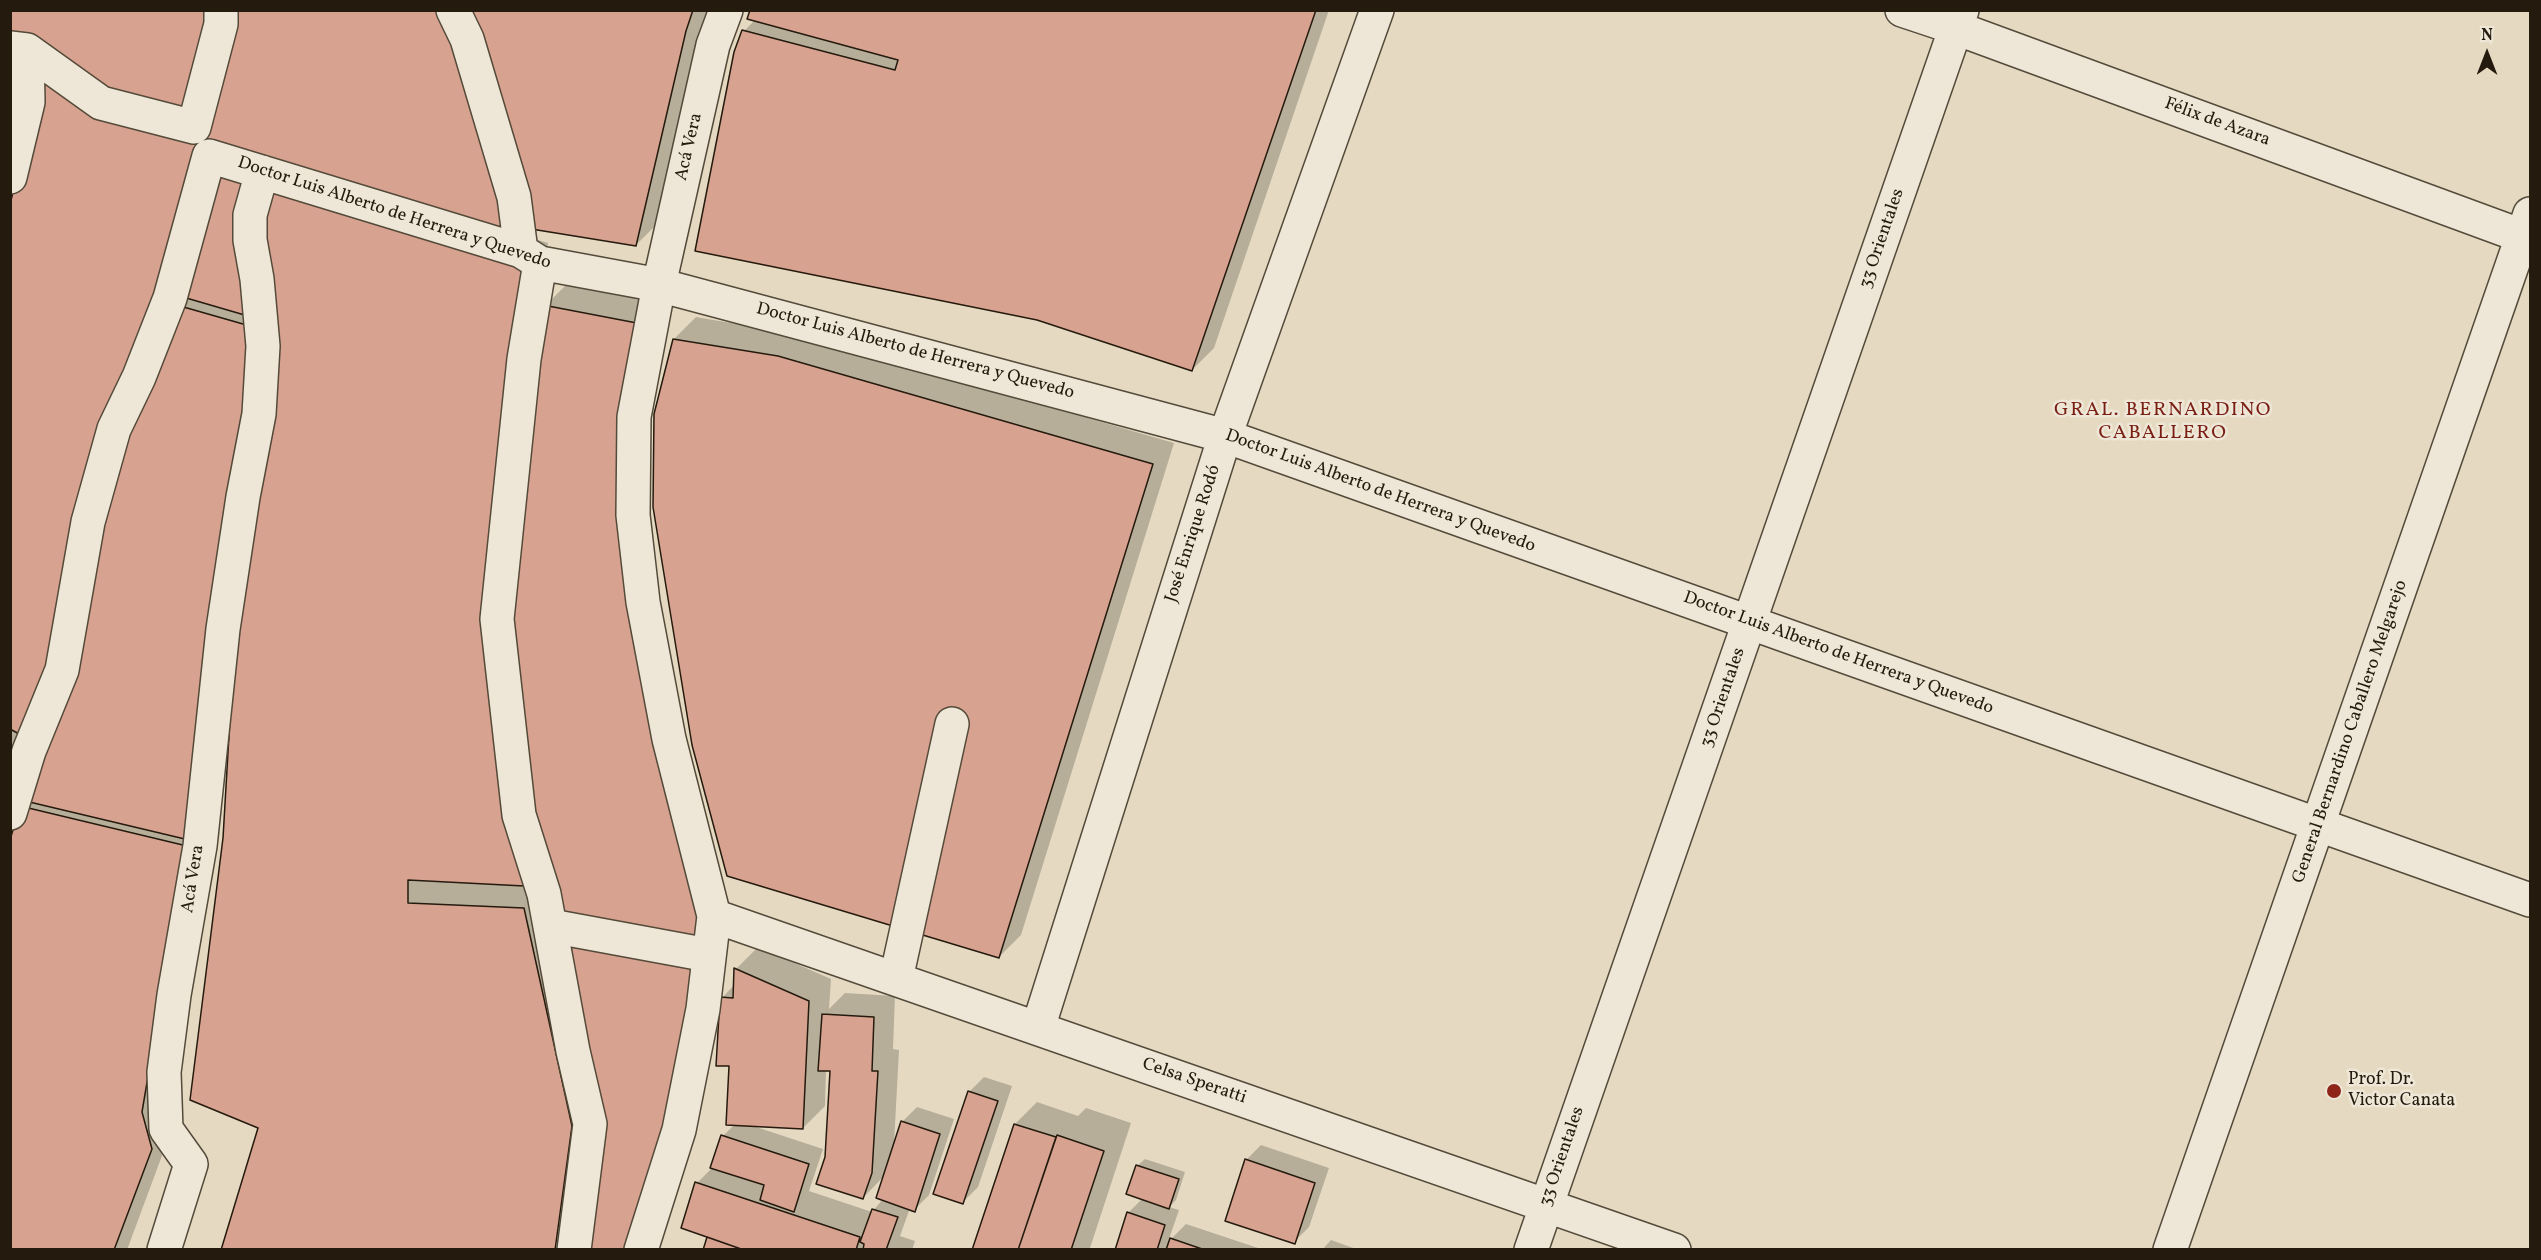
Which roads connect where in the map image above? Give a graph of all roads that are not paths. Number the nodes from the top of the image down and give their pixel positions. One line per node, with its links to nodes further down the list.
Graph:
1 (221, 10): 7 (street)
2 (453, 10): 11 (street)
3 (726, 10): 12 (street, Acá Vera)
4 (1377, 10): 13 (street, José Enrique Rodó)
5 (1902, 10): 6 (street, Félix de Azara)
6 (1959, 19): 10 (street, Félix de Azara); 14 (street, 33 Orientales)
7 (19, 49): 9 (street)
8 (262, 172): 11 (street, Doctor Luis Alberto de Herrera y Quevedo); 16 (street, Doctor Luis Alberto de Herrera y Quevedo); 26 (street, Acá Vera)
9 (10, 177)
10 (2528, 230): 18 (street, General Bernardino Caballero Melgarejo)
11 (530, 257): 12 (street, Doctor Luis Alberto de Herrera y Quevedo); 21 (street)
12 (659, 285): 13 (street, Doctor Luis Alberto de Herrera y Quevedo); 20 (street, Acá Vera)
13 (1225, 436): 14 (street, Doctor Luis Alberto de Herrera y Quevedo); 24 (street, José Enrique Rodó)
14 (1750, 623): 18 (street, Doctor Luis Alberto de Herrera y Quevedo); 25 (street, 33 Orientales)
15 (952, 724): 23 (street)
16 (20, 746): 17 (street)
17 (10, 813)
18 (2318, 825): 19 (street, Doctor Luis Alberto de Herrera y Quevedo); 31 (street, General Bernardino Caballero Melgarejo)
19 (2530, 900)
20 (714, 916): 22 (street); 23 (street, Celsa Speratti)
21 (551, 926): 22 (street); 27 (street)
22 (708, 955): 28 (street)
23 (896, 979): 24 (street, Celsa Speratti)
24 (1038, 1028): 25 (street, Celsa Speratti)
25 (1547, 1204): 29 (street, 33 Orientales); 30 (street, Celsa Speratti)
26 (164, 1250)
27 (574, 1250)
28 (641, 1250)
29 (1531, 1250)
30 (1674, 1250)
31 (2170, 1250)

